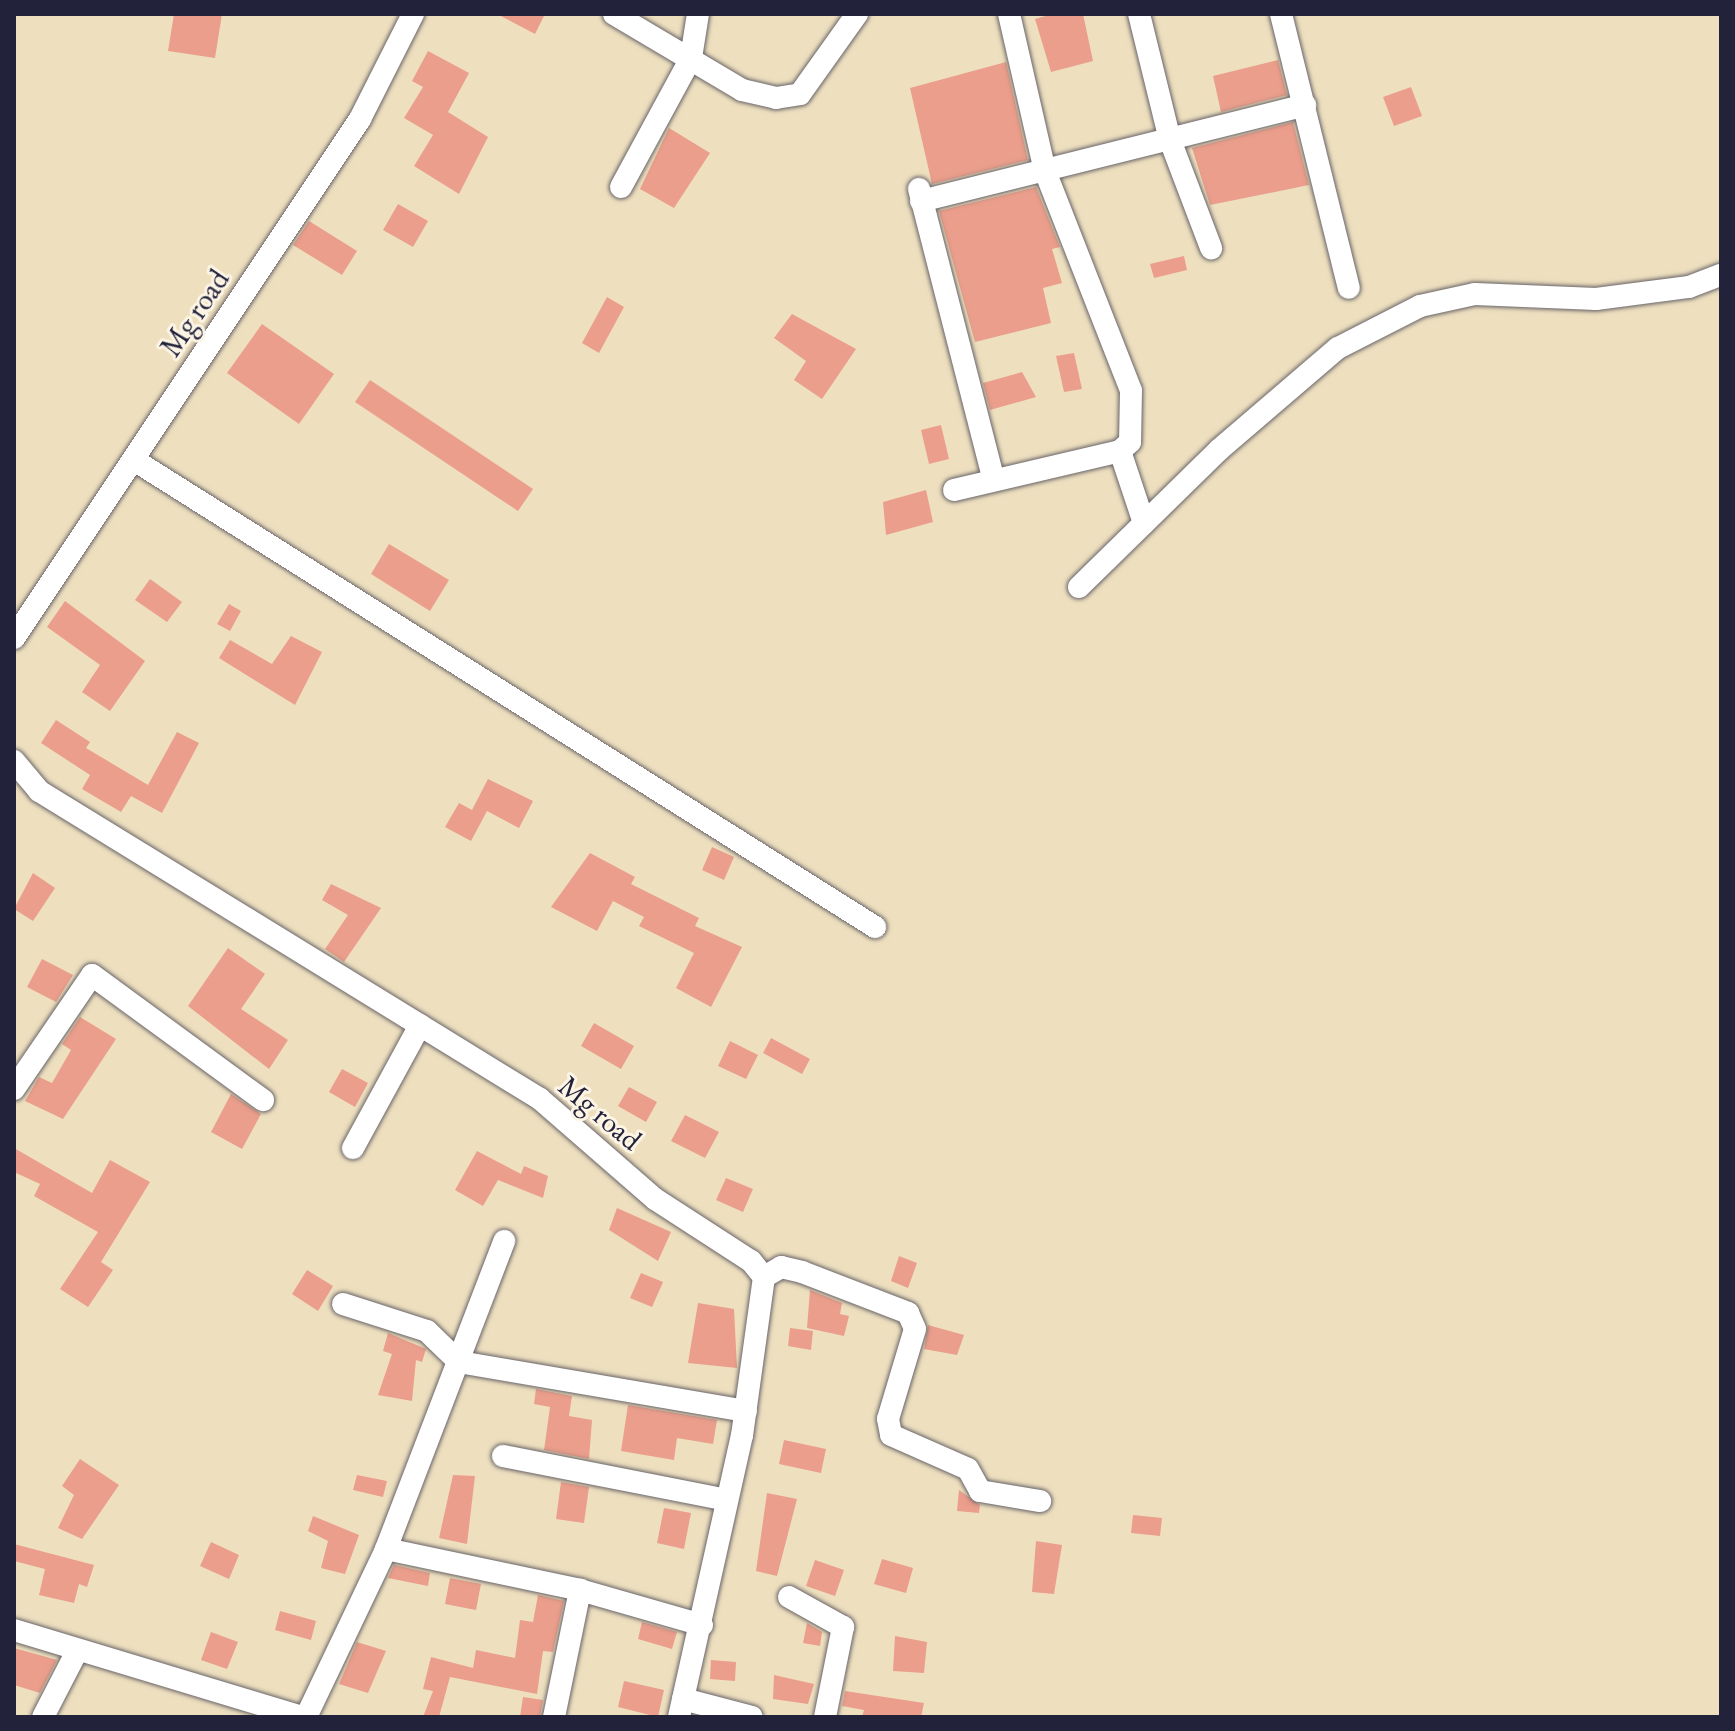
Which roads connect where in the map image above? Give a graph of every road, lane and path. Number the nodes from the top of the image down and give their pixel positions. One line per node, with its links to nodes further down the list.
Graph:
1 (413, 14): 17 (street, Mg road)
2 (614, 14): 8 (street)
3 (698, 14): 8 (street)
4 (857, 14): 8 (street)
5 (1009, 14): 11 (street)
6 (1139, 14): 10 (street)
7 (1281, 14): 9 (street)
8 (691, 58): 12 (street)
9 (1305, 105): 10 (street); 15 (street)
10 (1170, 140): 11 (street); 13 (street)
11 (1045, 171): 16 (street); 18 (street)
12 (621, 187)
13 (1211, 248)
14 (1721, 275): 20 (street)
15 (1349, 288)
16 (1120, 451): 18 (street); 20 (street)
17 (134, 460): 22 (street, Mg road); 24 (street)
18 (993, 477): 19 (street)
19 (954, 490)
20 (1144, 523): 21 (street)
21 (1079, 587)
22 (14, 638)
23 (14, 761): 25 (street, Mg road)
24 (875, 927)
25 (420, 1025): 28 (street); 30 (street, Mg road)
26 (14, 1089): 27 (street)
27 (263, 1100)
28 (353, 1148)
29 (504, 1241): 32 (street)
30 (764, 1277): 33 (street); 36 (street)
31 (343, 1304): 32 (street)
32 (459, 1362): 33 (street); 37 (street)
33 (746, 1411): 35 (street)
34 (503, 1456): 35 (street)
35 (727, 1500): 40 (street)
36 (1040, 1501)
37 (386, 1549): 38 (street); 45 (street)
38 (580, 1590): 40 (street); 46 (street)
39 (789, 1597): 48 (street)
40 (702, 1625): 43 (street)
41 (14, 1630): 42 (street)
42 (77, 1651): 44 (street); 45 (street)
43 (681, 1708): 47 (street)
44 (43, 1717)
45 (304, 1717)
46 (554, 1717)
47 (752, 1717)
48 (825, 1717)

